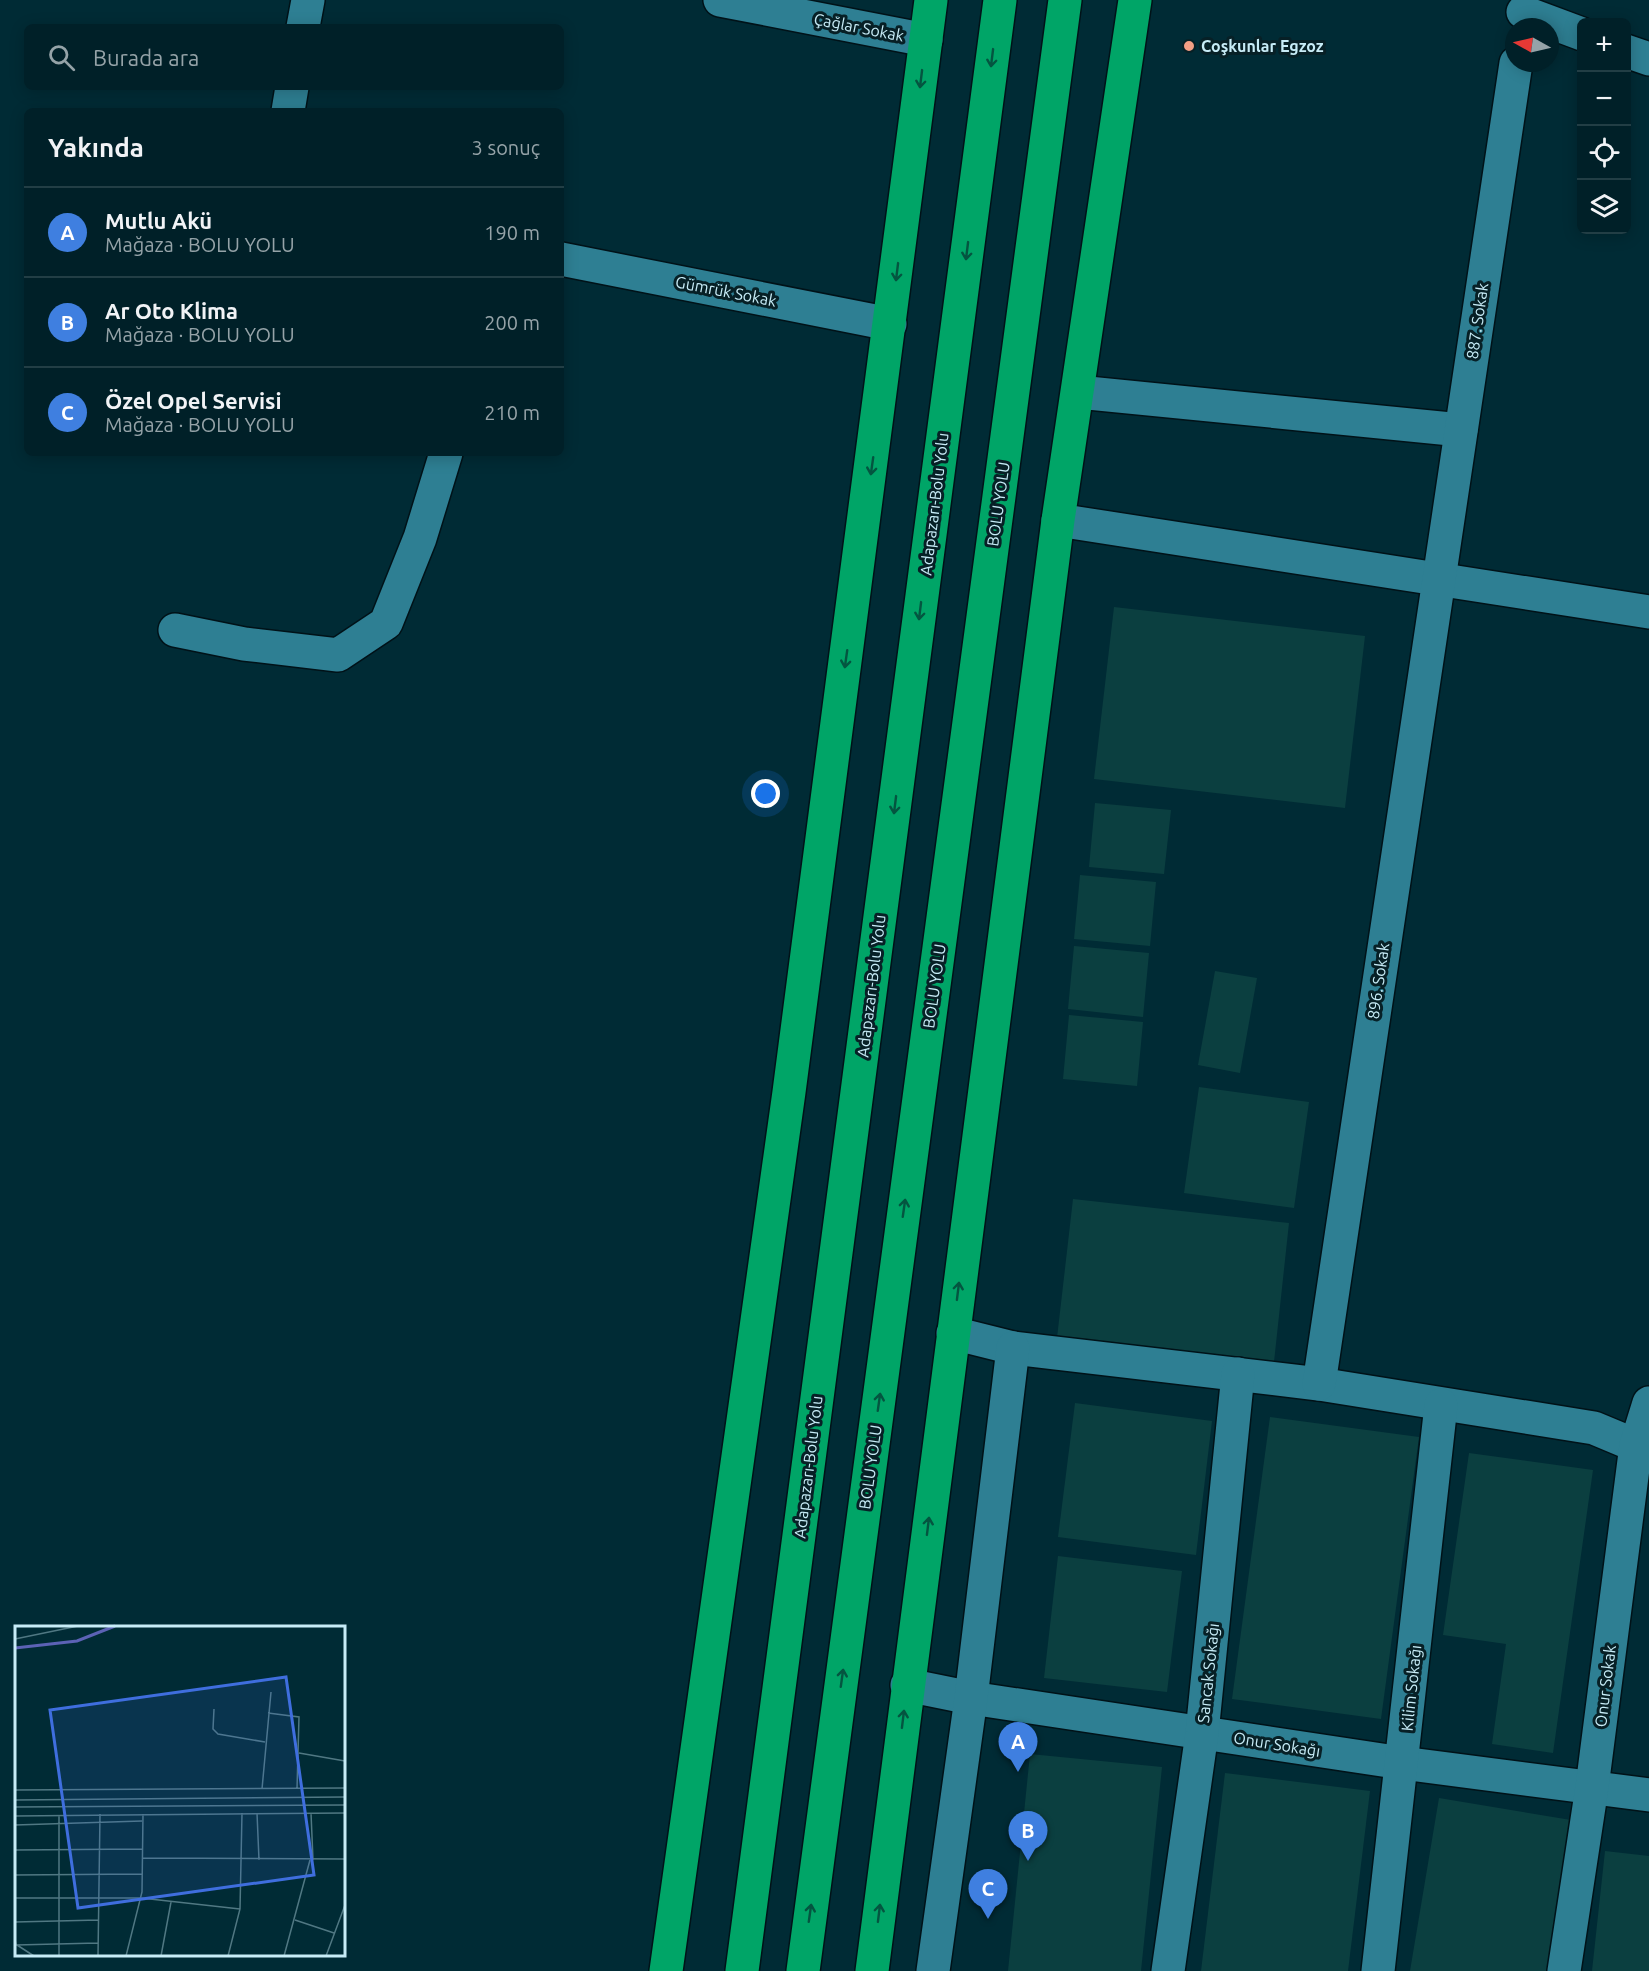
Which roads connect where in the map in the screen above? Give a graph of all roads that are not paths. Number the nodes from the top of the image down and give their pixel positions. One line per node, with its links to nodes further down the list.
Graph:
1 (308, 0): 8 (street)
2 (720, 0): 10 (street, Çağlar Sokak)
3 (932, 0): 10 (highway)
4 (1000, 0): 39 (highway, Adapazarı-Bolu Yolu, one-way to 39)
5 (1065, 0): 40 (highway, BOLU YOLU, one-way to 5)
6 (1135, 0): 18 (highway)
7 (1523, 13): 9 (street)
8 (304, 24)
9 (1577, 33)
10 (926, 40): 17 (highway, one-way to 17)
11 (1631, 53): 12 (street)
12 (1649, 59)
13 (1515, 72): 19 (street, 887. Sokak)
14 (292, 90): 15 (street)
15 (288, 108)
16 (564, 260): 17 (street, Gümrük Sokak)
17 (890, 324): 38 (highway, one-way to 38)
18 (1078, 392): 19 (street); 21 (highway)
19 (1461, 430): 22 (street, 887. Sokak)
20 (445, 456): 24 (street)
21 (1058, 520): 22 (street); 25 (highway, one-way to 21)
22 (1437, 579): 23 (street); 28 (street, 896. Sokak)
23 (1649, 612)
24 (175, 630)
25 (953, 1333): 26 (street); 32 (highway, one-way to 25)
26 (1013, 1348): 27 (street); 33 (street)
27 (1238, 1374): 28 (street); 34 (street, Sancak Sokağı)
28 (1319, 1384): 30 (street)
29 (1649, 1403): 31 (street, Onur Sokak)
30 (1441, 1405): 31 (street); 35 (street, Kilim Sokağı)
31 (1642, 1448): 36 (street, Onur Sokak)
32 (907, 1685): 33 (street, Onur Sokağı); 41 (highway, one-way to 32)
33 (971, 1698): 34 (street, Onur Sokağı); 42 (street)
34 (1202, 1733): 35 (street, Onur Sokağı); 43 (street, Sancak Sokağı)
35 (1402, 1763): 36 (street, Onur Sokağı); 44 (street, Kilim Sokağı)
36 (1592, 1787): 37 (street, Onur Sokağı); 45 (street, Onur Sokak)
37 (1649, 1795)
38 (666, 1971)
39 (742, 1971)
40 (803, 1971)
41 (872, 1971)
42 (933, 1971)
43 (1168, 1971)
44 (1378, 1971)
45 (1564, 1971)

